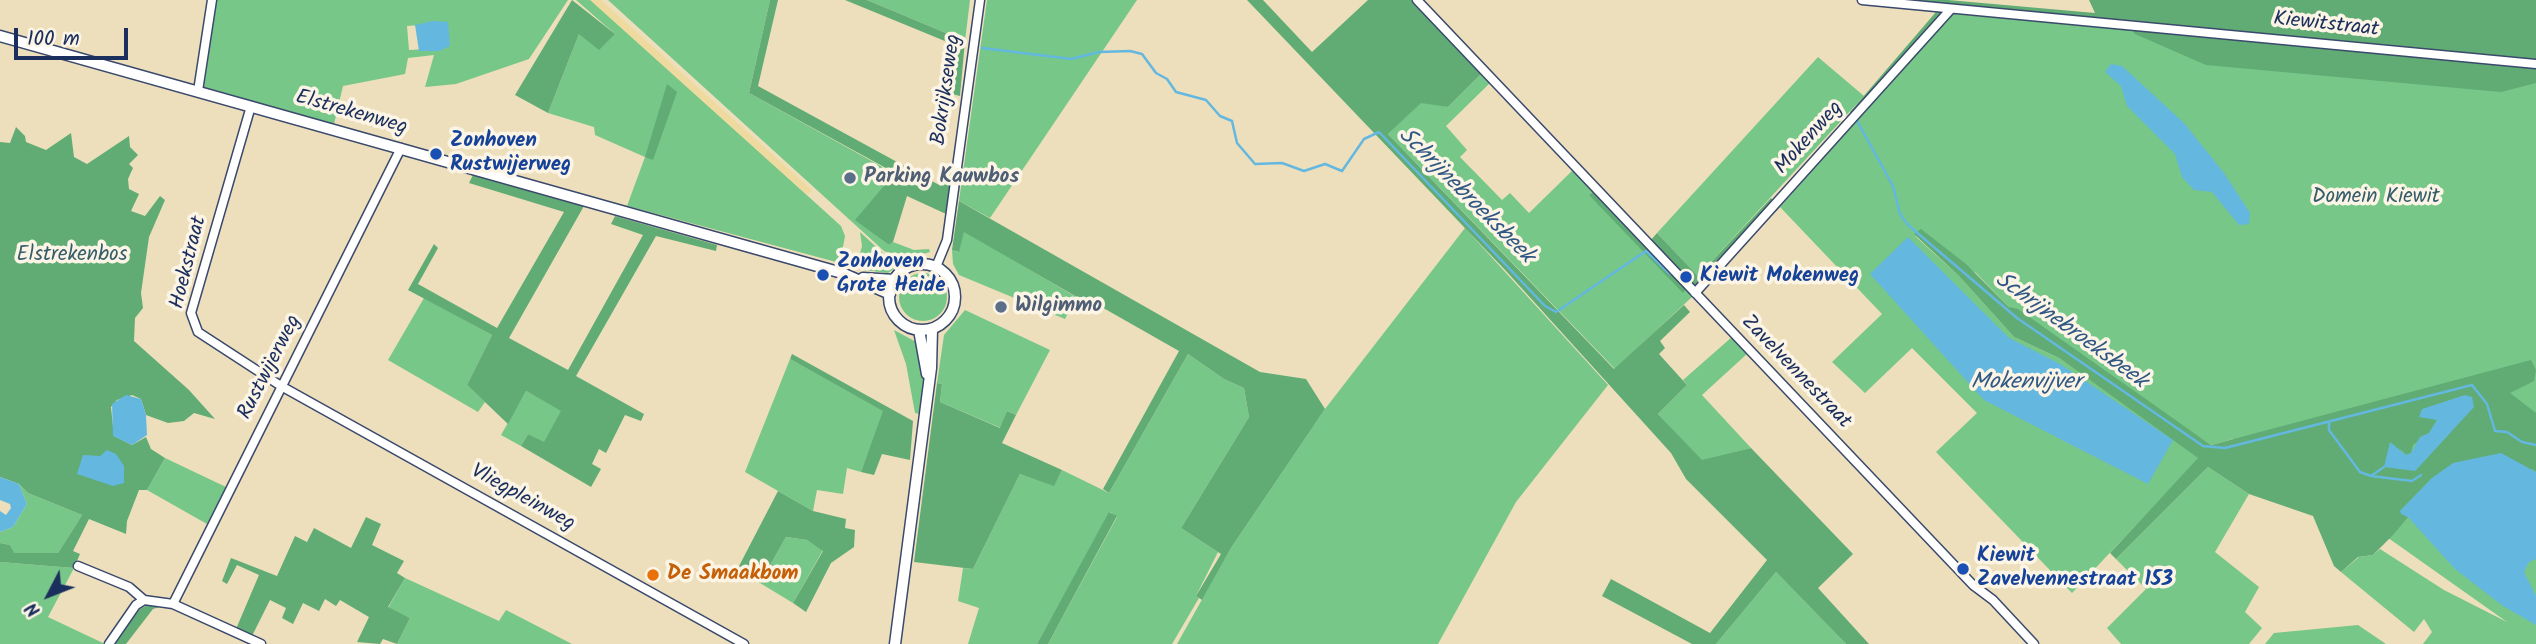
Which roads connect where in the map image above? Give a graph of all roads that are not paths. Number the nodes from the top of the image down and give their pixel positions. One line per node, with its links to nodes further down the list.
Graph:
1 (212, 0): 8 (street)
2 (979, 0): 11 (street, Bokrijkseweg)
3 (1418, 0): 14 (street, Zavelvennestraat)
4 (1862, 0): 5 (street, Kiewitstraat)
5 (1951, 9): 7 (street, Kiewitstraat); 14 (street, Mokenweg)
6 (0, 36): 8 (street, Elstrekenweg)
7 (2536, 64)
8 (198, 91): 9 (street, Elstrekenweg)
9 (251, 106): 10 (street, Elstrekenweg); 19 (street, Hoekstraat)
10 (401, 148): 12 (street, Elstrekenweg); 19 (street, Rustwijerweg)
11 (936, 267): 13 (street); 16 (street)
12 (852, 276): 13 (street, Elstrekenweg); 15 (street, Elstrekenweg)
13 (894, 280): 15 (street)
14 (1695, 293): 27 (street, Zavelvennestraat)
15 (890, 294): 17 (street)
16 (932, 329): 17 (street); 18 (street)
17 (919, 330): 18 (street)
18 (929, 380): 26 (street)
19 (281, 386): 22 (street, Rustwijerweg); 25 (street, Vliegpleinweg)
20 (78, 566): 21 (street)
21 (144, 600): 22 (street); 23 (street)
22 (173, 604): 24 (street)
23 (109, 644)
24 (261, 644)
25 (744, 644)
26 (895, 644)
27 (2034, 644)

